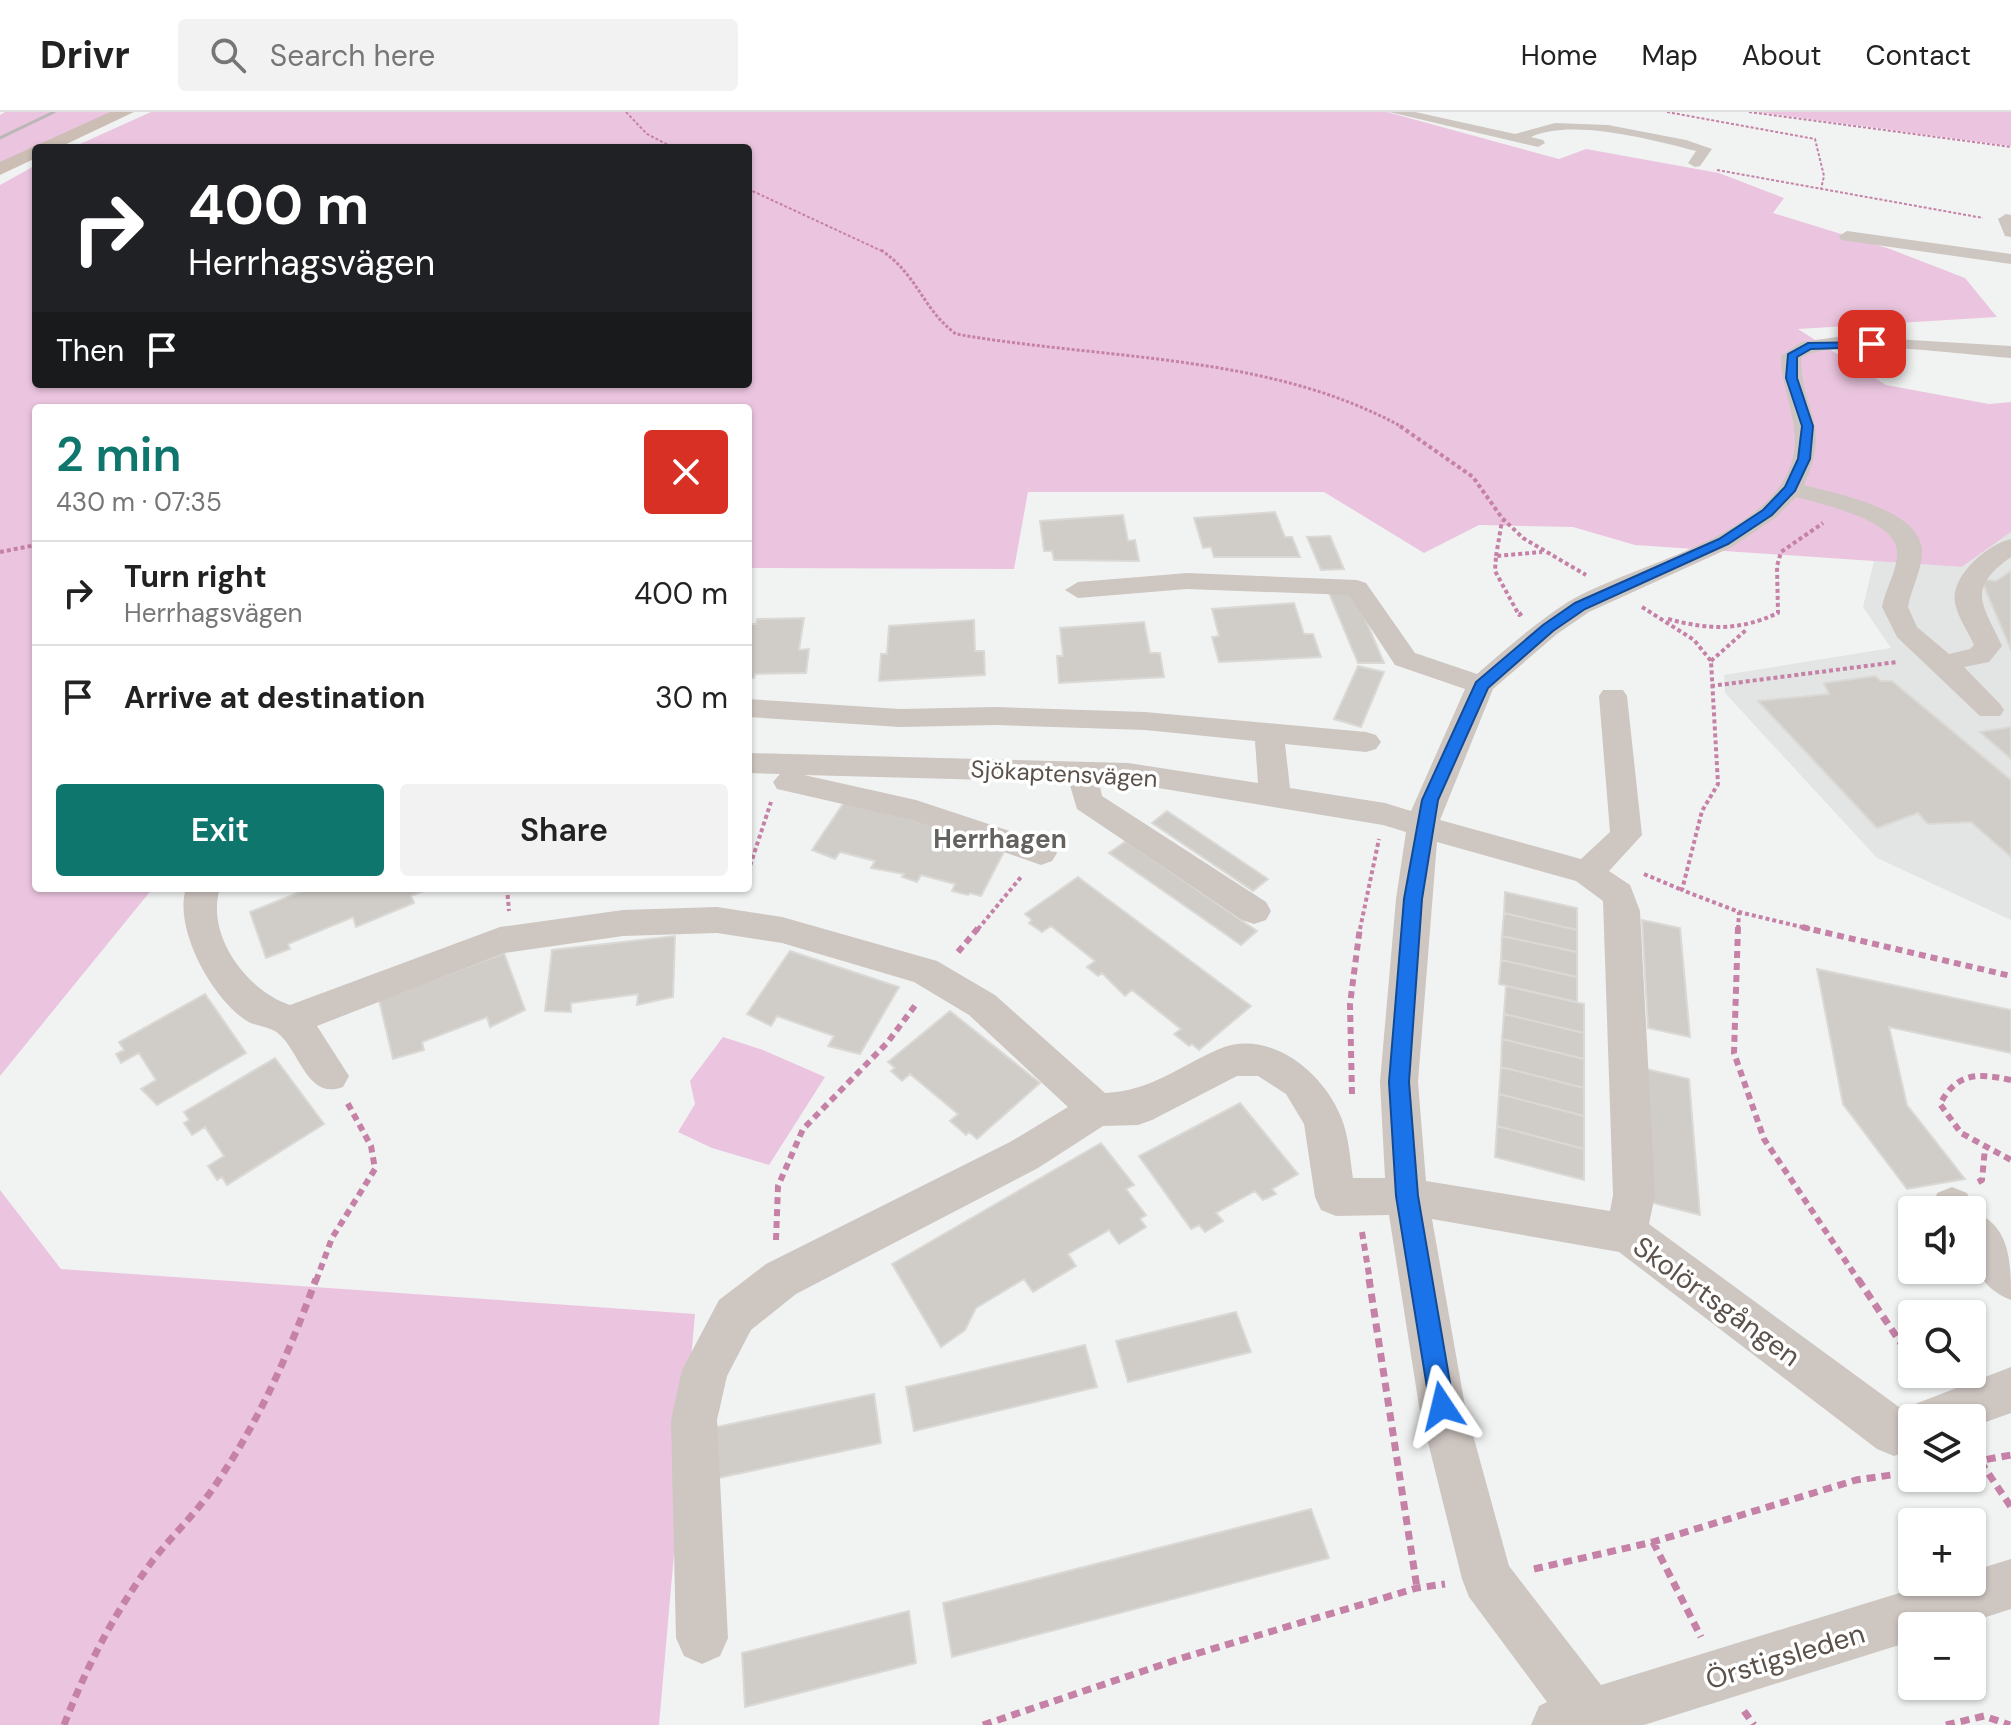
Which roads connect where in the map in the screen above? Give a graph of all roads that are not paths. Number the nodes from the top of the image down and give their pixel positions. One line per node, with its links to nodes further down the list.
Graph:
1 (125, 112): 4 (main road)
2 (1396, 112): 3 (street)
3 (1517, 138): 5 (street); 7 (street)
4 (51, 144)
5 (1546, 144)
6 (32, 153): 8 (main road)
7 (1695, 163)
8 (0, 169)
9 (1847, 236): 10 (street)
10 (2011, 259)
11 (2011, 352): 12 (street)
12 (1791, 488): 15 (street); 16 (street)
13 (2011, 546): 15 (street)
14 (1078, 590): 16 (street)
15 (1941, 660): 19 (street)
16 (1481, 685): 27 (street)
17 (1613, 696): 29 (street)
18 (752, 708): 20 (street)
19 (1990, 710)
20 (900, 718): 21 (street); 23 (street)
21 (1269, 733): 22 (street); 26 (street)
22 (1366, 742)
23 (906, 768): 24 (street, Sjökaptensvägen); 25 (street, Sjökaptensvägen)
24 (1082, 772): 26 (street, Sjökaptensvägen); 31 (street)
25 (765, 776): 28 (street)
26 (1275, 797): 27 (street, Sjökaptensvägen)
27 (1423, 825): 29 (street, Sjökaptensvägen); 35 (street)
28 (1041, 853)
29 (1587, 872): 36 (street)
30 (200, 892): 32 (street)
31 (1254, 911)
32 (289, 1021): 33 (street); 34 (street)
33 (330, 1076)
34 (1097, 1110): 35 (street, Skolörtsgången); 43 (street)
35 (1407, 1196): 36 (street, Skolörtsgången); 44 (street)
36 (1626, 1234): 41 (street, Skolörtsgången)
37 (1986, 1248): 38 (street)
38 (2011, 1279)
39 (2011, 1390): 40 (street)
40 (1972, 1404)
41 (1898, 1431)
42 (2011, 1584): 44 (street, Örstigsleden)
43 (702, 1638)
44 (1574, 1720)

